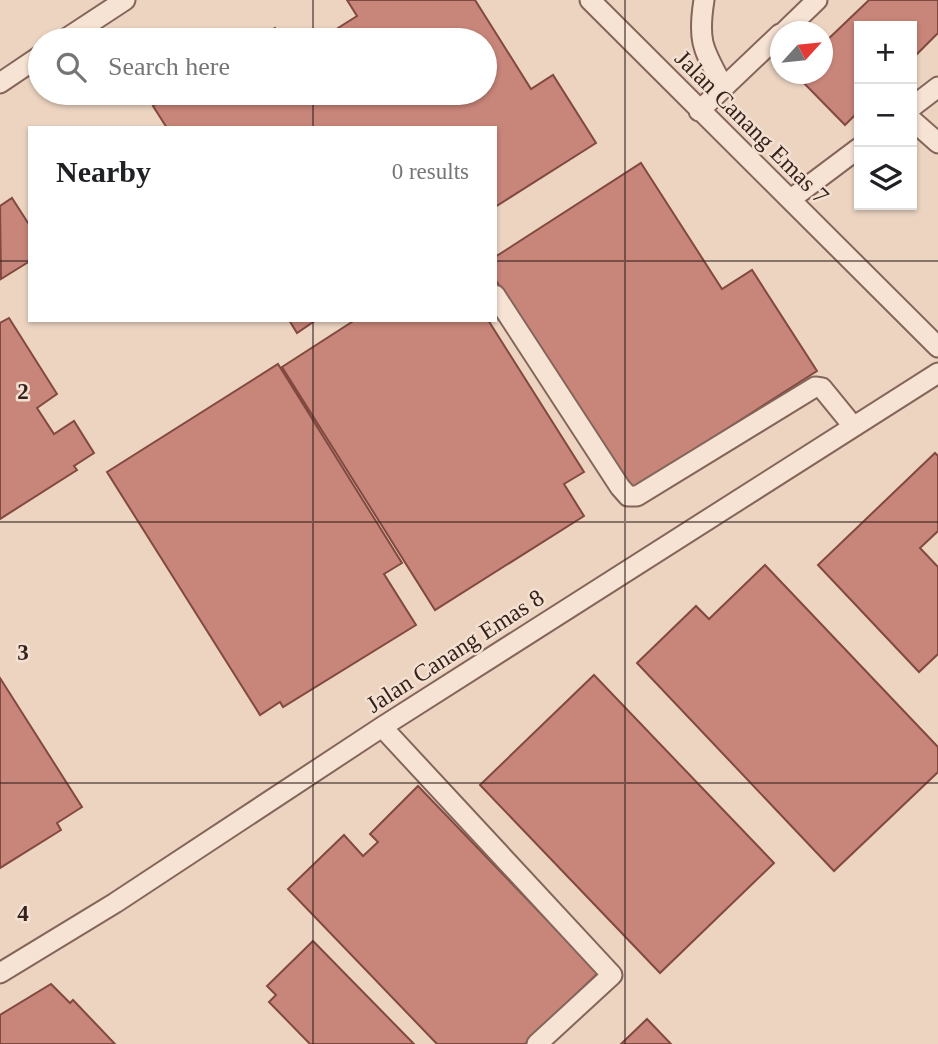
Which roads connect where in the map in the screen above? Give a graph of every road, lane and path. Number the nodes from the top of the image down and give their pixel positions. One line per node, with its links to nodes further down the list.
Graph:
1 (125, 0): 6 (street)
2 (590, 0): 13 (street, Jalan Canang Emas 7)
3 (704, 0): 11 (street)
4 (817, 0): 5 (street)
5 (795, 21)
6 (82, 28)
7 (770, 44): 11 (street)
8 (28, 64): 9 (street)
9 (0, 83)
10 (938, 87): 12 (street)
11 (724, 88): 13 (street)
12 (917, 103)
13 (699, 111): 17 (street, Jalan Canang Emas 7)
14 (917, 124): 15 (street)
15 (938, 143)
16 (854, 152): 17 (street)
17 (791, 200): 19 (street, Jalan Canang Emas 7)
18 (497, 298): 21 (street)
19 (938, 347)
20 (938, 373): 21 (street, Jalan Canang Emas 8)
21 (853, 426): 22 (street, Jalan Canang Emas 8)
22 (382, 727): 23 (street, Jalan Canang Emas 8); 24 (street)
23 (0, 973)
24 (537, 1044)

